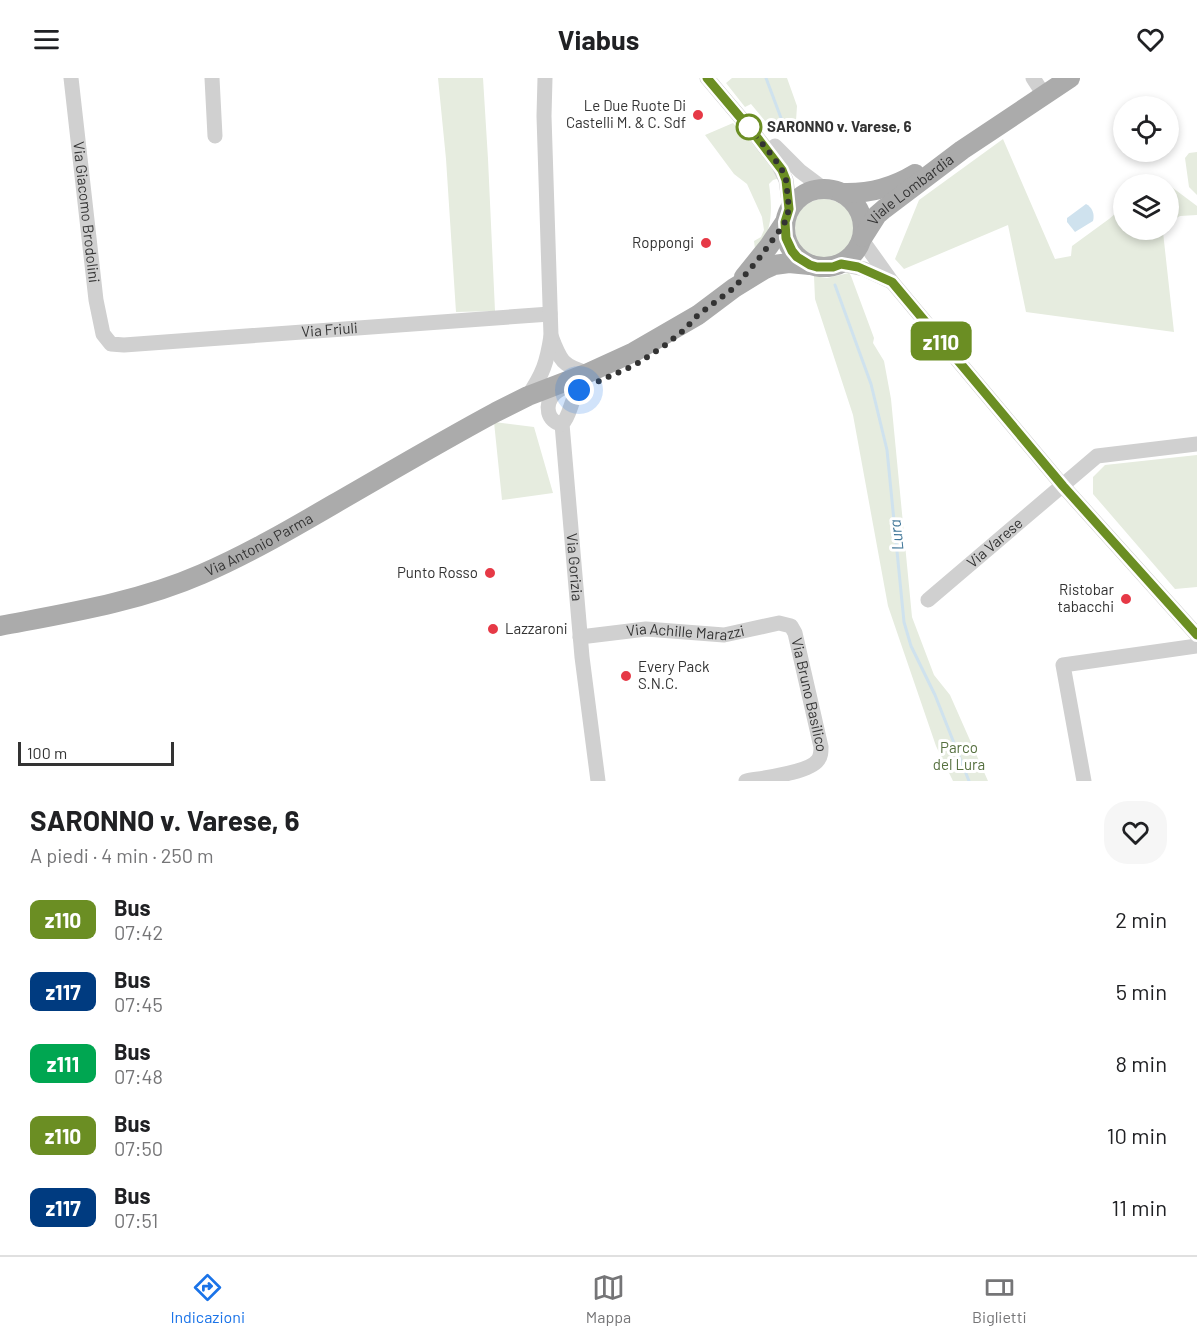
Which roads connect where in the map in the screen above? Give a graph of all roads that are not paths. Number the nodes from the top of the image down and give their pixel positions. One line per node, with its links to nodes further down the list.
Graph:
1 (71, 78): 21 (street, Via Giacomo Brodolini)
2 (212, 78): 9 (street)
3 (545, 78): 18 (street)
4 (706, 78): 12 (street)
5 (715, 78): 11 (street)
6 (1033, 78): 8 (street)
7 (1070, 78): 8 (main road, Viale Lombardia)
8 (1044, 95): 10 (main road, Viale Lombardia)
9 (215, 136)
10 (962, 150): 11 (main road, Viale Lombardia); 13 (main road, Viale Lombardia)
11 (833, 191): 12 (main road); 13 (main road)
12 (787, 216): 15 (main road); 17 (main road, Via Antonio Parma)
13 (862, 238): 14 (main road); 16 (street)
14 (841, 264): 15 (main road); 16 (street)
15 (810, 265): 17 (main road, Via Antonio Parma)
16 (892, 282): 29 (street)
17 (734, 288): 19 (main road, Via Antonio Parma)
18 (550, 314): 20 (street); 21 (street, Via Friuli)
19 (698, 315): 22 (main road, Via Antonio Parma); 23 (main road, Via Antonio Parma)
20 (551, 336): 22 (street); 24 (street)
21 (111, 344)
22 (588, 373): 24 (main road, Via Antonio Parma); 25 (street)
23 (579, 390): 25 (main road, Via Antonio Parma); 27 (street, Via Gorizia)
24 (528, 396): 26 (main road, Via Antonio Parma)
25 (548, 402): 26 (main road, Via Antonio Parma); 27 (street, Via Gorizia)
26 (496, 412): 31 (main road, Via Antonio Parma)
27 (562, 424): 34 (street, Via Gorizia)
28 (1197, 444): 29 (street, Via Varese)
29 (1063, 486): 30 (street, Via Varese); 33 (street)
30 (928, 600)
31 (0, 626)
32 (791, 626): 34 (street, Via Achille Marazzi); 37 (street, Via Bruno Basilico)
33 (1197, 635)
34 (580, 637): 36 (street, Via Gorizia)
35 (1197, 646): 38 (street)
36 (598, 781)
37 (746, 781)
38 (1084, 781)

